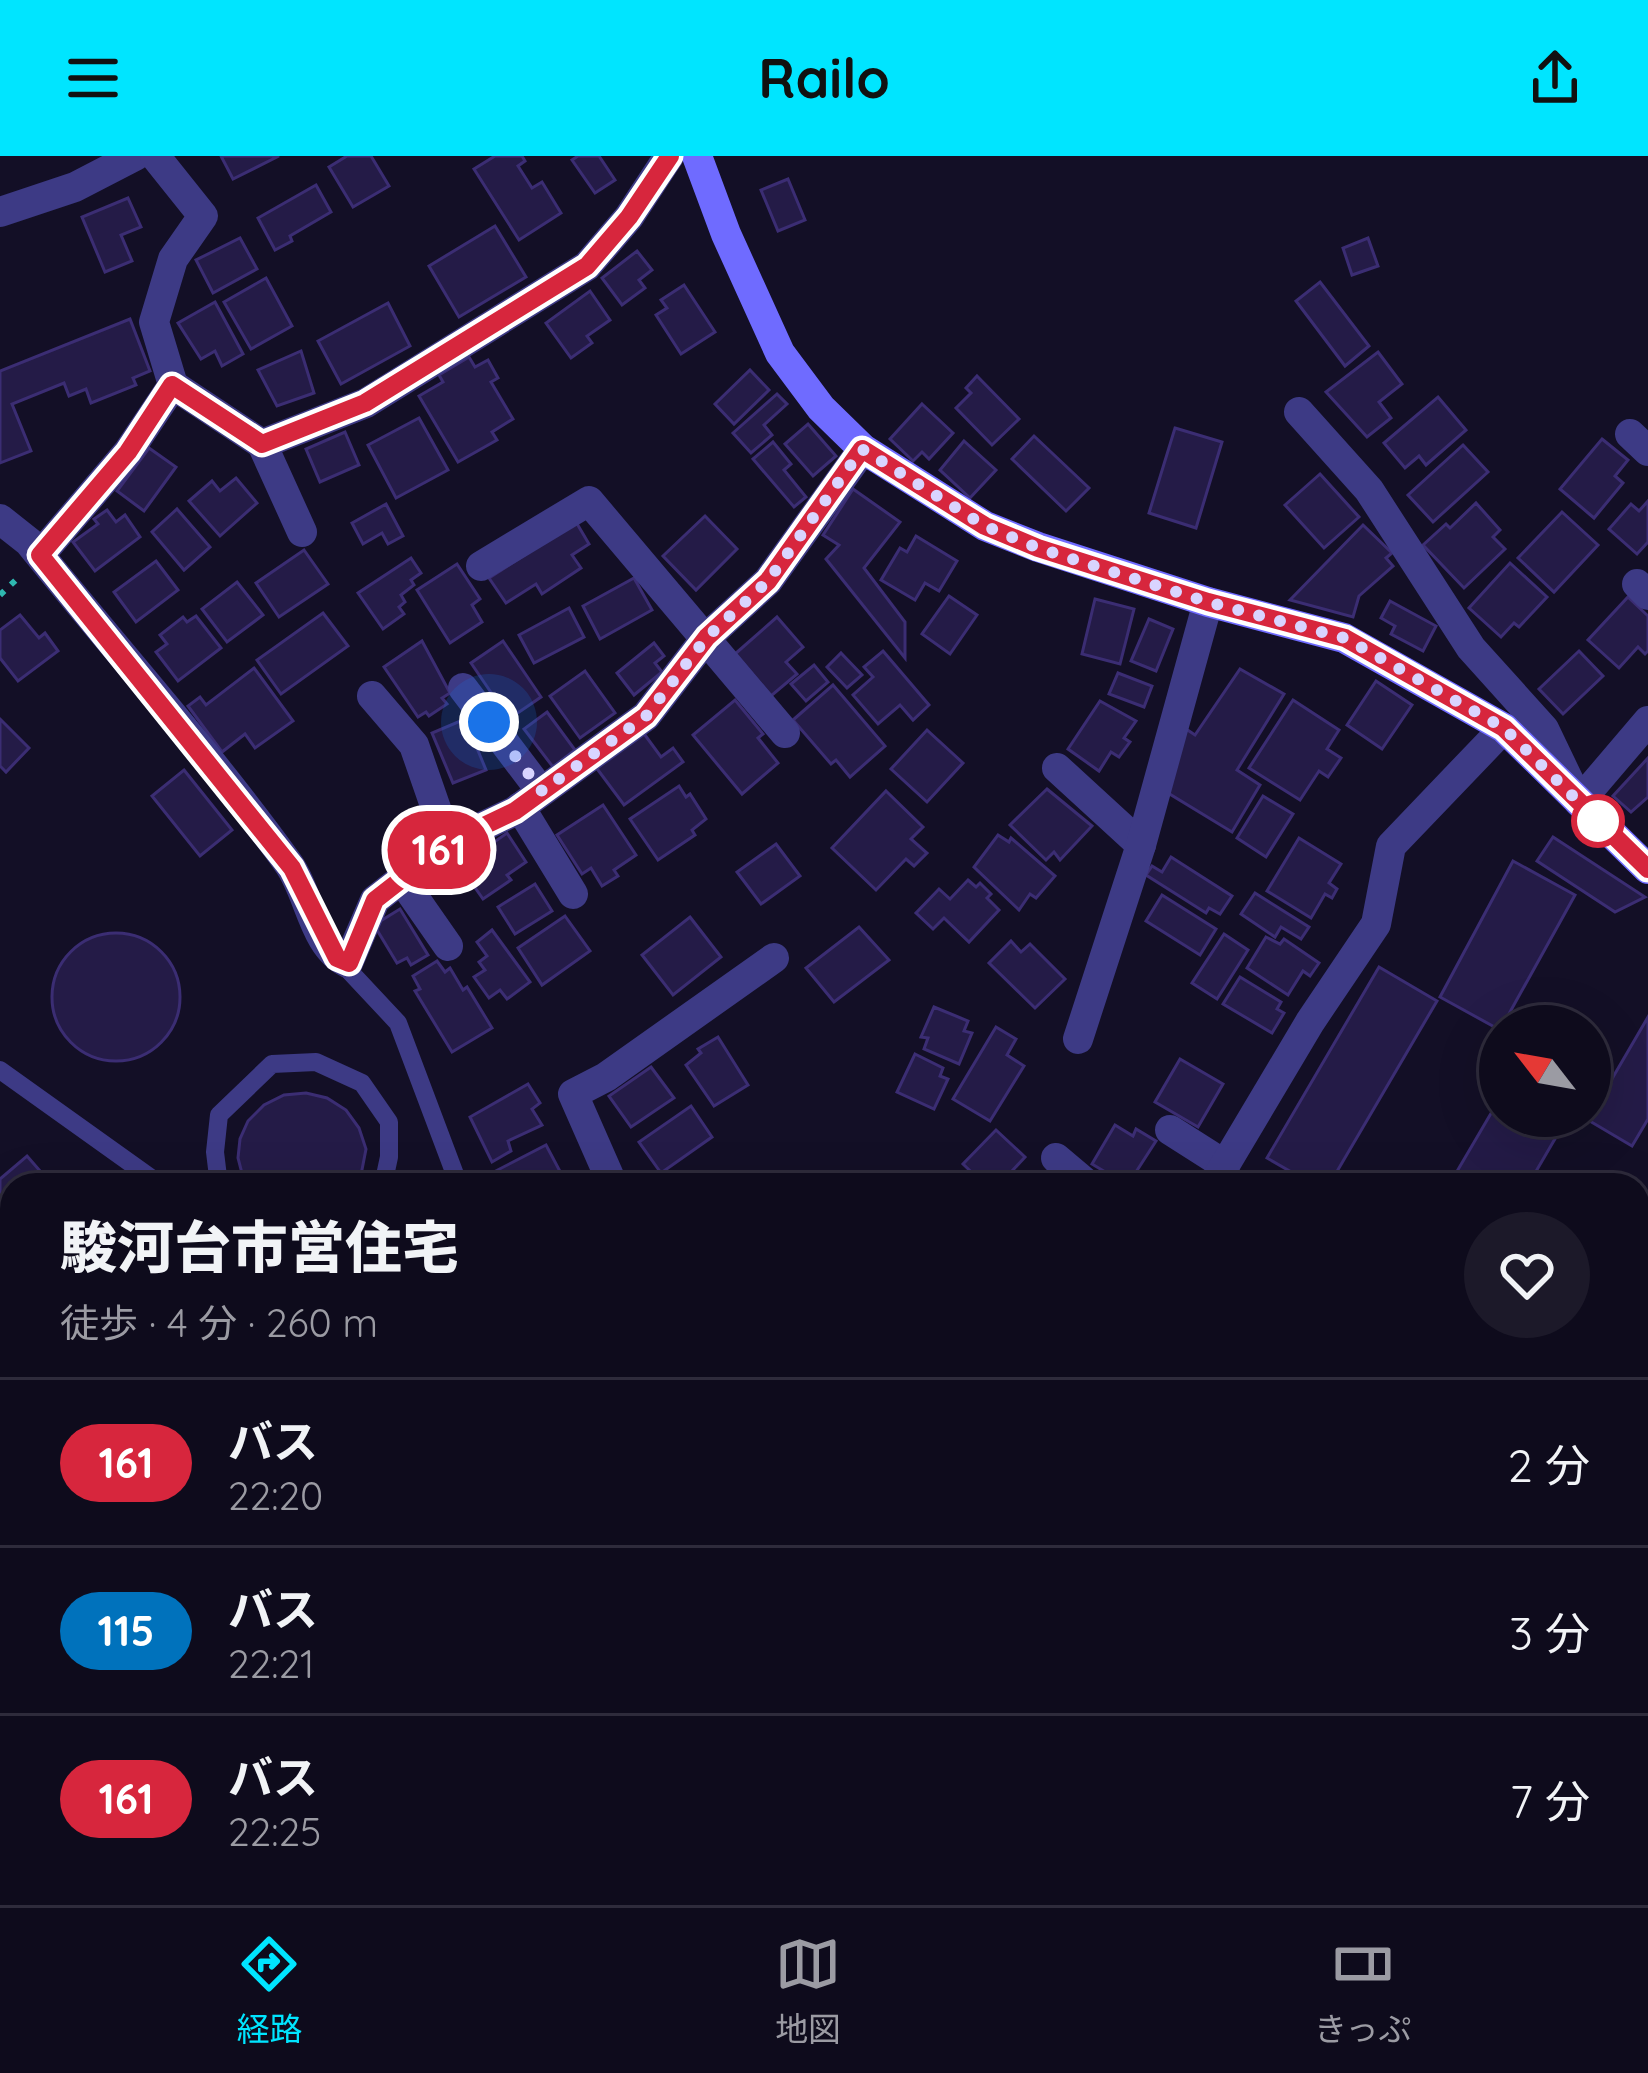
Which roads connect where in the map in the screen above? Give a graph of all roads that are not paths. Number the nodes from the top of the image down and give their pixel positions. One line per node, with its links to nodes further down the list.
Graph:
1 (135, 156): 5 (street)
2 (155, 156): 6 (street)
3 (670, 156): 8 (street)
4 (697, 156): 9 (street)
5 (0, 212)
6 (172, 385): 8 (street); 12 (street)
7 (1299, 412): 23 (street)
8 (262, 444): 11 (street)
9 (862, 449): 14 (street); 15 (street)
10 (0, 519): 12 (street)
11 (302, 532)
12 (40, 555): 30 (street)
13 (481, 566): 15 (street)
14 (1208, 602): 19 (street); 25 (street)
15 (707, 637): 20 (street); 22 (street)
16 (463, 688): 22 (street)
17 (372, 696): 24 (street)
18 (1648, 721): 23 (street)
19 (1504, 728): 23 (street); 43 (street)
20 (785, 733)
21 (1057, 768): 25 (street)
22 (531, 799): 24 (street); 28 (street)
23 (1579, 802): 26 (street)
24 (448, 843): 27 (street)
25 (1142, 845): 32 (street)
26 (1648, 869)
27 (402, 880): 29 (street); 30 (street)
28 (573, 894)
29 (448, 946)
30 (337, 958): 39 (lane)
31 (774, 958): 40 (street)
32 (1078, 1039)
33 (0, 1070): 36 (lane)
34 (1170, 1130): 42 (street)
35 (1056, 1158): 41 (street)
36 (144, 1173)
37 (218, 1173): 38 (lane)
38 (386, 1173)
39 (454, 1173)
40 (608, 1173)
41 (1074, 1173)
42 (1217, 1173)
43 (1220, 1173)

